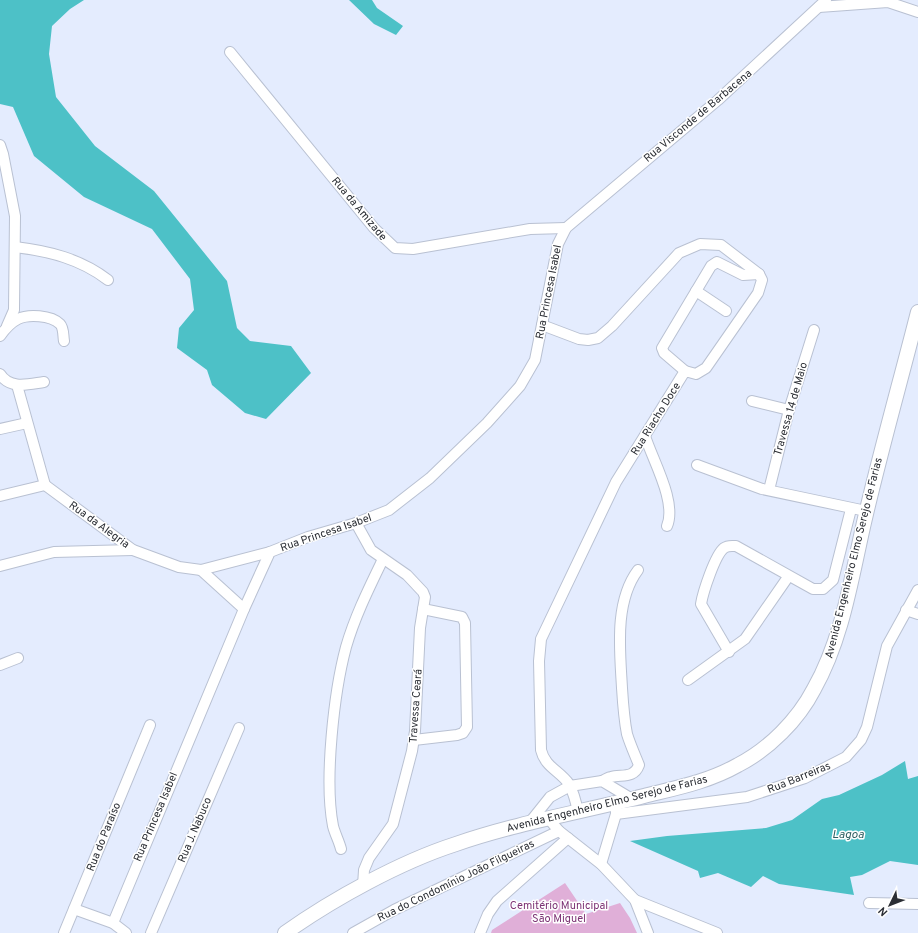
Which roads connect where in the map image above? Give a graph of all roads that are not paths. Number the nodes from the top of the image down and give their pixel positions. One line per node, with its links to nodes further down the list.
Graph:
1 (822, 3): 2 (street); 6 (street, Rua Visconde de Barbacena)
2 (918, 12)
3 (230, 52): 6 (street, Rua da Amizade)
4 (0, 145): 5 (street)
5 (3, 172): 7 (street)
6 (566, 228): 13 (street, Rua Princesa Isabel)
7 (15, 247): 9 (street); 14 (street)
8 (759, 274): 10 (street); 13 (street); 18 (street, Rua Riacho Doce)
9 (108, 280)
10 (696, 292): 11 (street); 18 (street)
11 (726, 311)
12 (918, 312): 32 (main road, Avenida Engenheiro Elmo Serejo de Farias)
13 (542, 325): 33 (street, Rua Princesa Isabel)
14 (7, 326): 16 (street); 17 (street)
15 (814, 330): 23 (street, Travessa 14 de Maio)
16 (0, 336)
17 (64, 342)
18 (685, 371): 26 (street, Rua Riacho Doce)
19 (0, 374): 21 (street)
20 (44, 382): 21 (street)
21 (17, 385): 24 (street)
22 (752, 400): 23 (street)
23 (789, 410): 29 (street, Travessa 14 de Maio)
24 (27, 423): 25 (street); 28 (street)
25 (0, 429)
26 (645, 436): 34 (street); 55 (street, Rua Riacho Doce)
27 (697, 465): 29 (street)
28 (45, 485): 30 (street); 35 (street, Rua da Alegria)
29 (769, 490): 31 (street)
30 (0, 496)
31 (851, 509): 32 (street); 41 (street)
32 (866, 511): 56 (main road, Avenida Engenheiro Elmo Serejo de Farias)
33 (356, 523): 36 (street, Rua Princesa Isabel); 37 (street, Travessa Ceará)
34 (667, 526)
35 (133, 550): 38 (street); 39 (street, Rua da Alegria)
36 (270, 552): 39 (street, Rua da Alegria); 43 (street, Rua Princesa Isabel)
37 (383, 559): 44 (street, Travessa Ceará); 63 (street)
38 (0, 566)
39 (201, 570): 43 (street)
40 (638, 570): 54 (street)
41 (788, 577): 47 (street); 47 (street)
42 (918, 590): 45 (street, Rua Barreiras)
43 (244, 609): 70 (street, Rua Princesa Isabel)
44 (423, 609): 53 (street, Travessa Ceará); 53 (street)
45 (906, 610): 46 (street); 57 (street, Rua Barreiras)
46 (918, 614)
47 (729, 652): 50 (street)
48 (18, 658): 49 (street)
49 (0, 665)
50 (688, 680)
51 (150, 725): 69 (street, Rua do Paraíso)
52 (239, 728): 74 (street, Rua J. Nabuco)
53 (414, 740): 65 (street, Travessa Ceará)
54 (602, 782): 55 (street); 56 (street)
55 (570, 786): 58 (street, Rua Riacho Doce); 60 (street)
56 (632, 799): 57 (main road, Avenida Engenheiro Elmo Serejo de Farias)
57 (616, 808): 58 (main road, Avenida Engenheiro Elmo Serejo de Farias); 64 (street)
58 (578, 812): 59 (main road, Avenida Engenheiro Elmo Serejo de Farias)
59 (548, 818): 60 (main road, Avenida Engenheiro Elmo Serejo de Farias); 61 (street)
60 (530, 822): 65 (main road, Avenida Engenheiro Elmo Serejo de Farias)
61 (559, 831): 62 (street); 71 (street, Rua do Condomínio João Filgueiras)
62 (568, 838): 64 (street); 76 (street)
63 (341, 849)
64 (601, 864): 66 (street)
65 (363, 886): 75 (main road, Avenida Engenheiro Elmo Serejo de Farias)
66 (635, 900): 77 (street); 78 (street)
67 (869, 903): 68 (street)
68 (918, 904)
69 (74, 909): 70 (street); 72 (street, Rua do Paraíso)
70 (113, 924): 73 (street)
71 (356, 932)
72 (64, 933)
73 (126, 933)
74 (151, 933)
75 (285, 933)
76 (480, 933)
77 (648, 933)
78 (717, 933)

